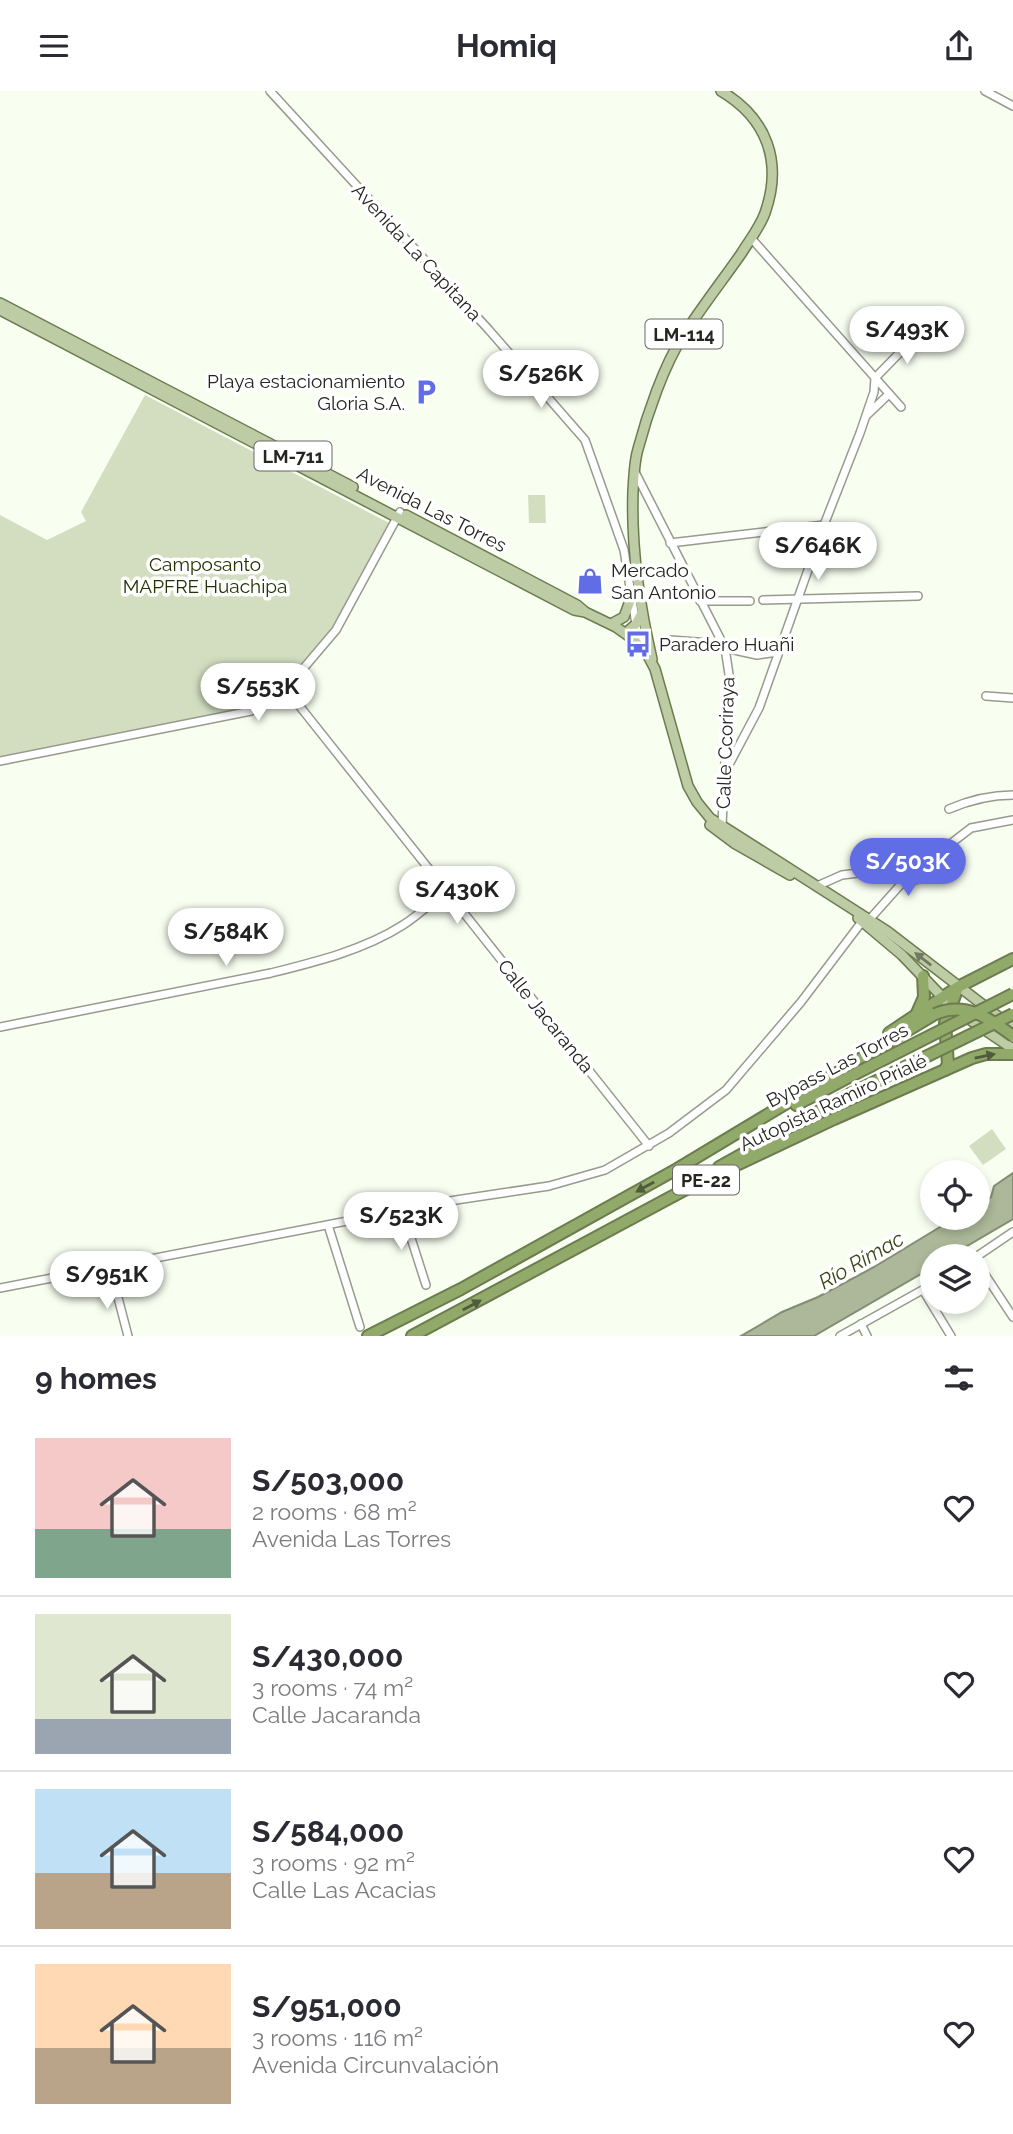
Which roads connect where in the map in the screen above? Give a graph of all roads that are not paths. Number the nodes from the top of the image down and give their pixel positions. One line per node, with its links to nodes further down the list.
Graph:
1 (270, 91): 18 (street, Avenida La Capitana)
2 (721, 91): 5 (main road, LM-114)
3 (985, 91): 4 (street)
4 (1013, 106)
5 (751, 238): 9 (street); 13 (main road, LM-114)
6 (0, 303): 14 (main road, Avenida Las Torres / LM-711)
7 (0, 310): 14 (main road, Avenida Las Torres / LM-711)
8 (918, 334): 9 (street)
9 (875, 378): 10 (street); 12 (street)
10 (889, 394): 11 (street); 12 (street)
11 (901, 407)
12 (866, 417): 15 (street)
13 (634, 471): 16 (street, Calle Ccoriraya); 23 (main road, LM-114)
14 (398, 515): 24 (main road, Avenida Las Torres / LM-711); 32 (street)
15 (824, 525): 16 (street); 20 (street)
16 (670, 543): 21 (street, Calle Ccoriraya)
17 (918, 596): 20 (street)
18 (631, 598): 24 (main road); 25 (street, Avenida La Capitana)
19 (764, 600): 20 (street)
20 (797, 600): 30 (street)
21 (700, 601): 22 (street); 28 (street, Calle Ccoriraya)
22 (750, 601)
23 (642, 613): 25 (main road); 31 (main road, LM-114)
24 (611, 624): 26 (main road, Avenida Las Torres / LM-711)
25 (636, 624): 26 (main road); 29 (street, Avenida La Capitana)
26 (626, 633): 29 (main road, Avenida Las Torres / LM-711)
27 (670, 640): 28 (street)
28 (724, 646): 30 (street); 36 (street, Calle Ccoriraya)
29 (643, 649): 31 (main road, Avenida Las Torres / LM-114); 44 (main road, Avenida Las Torres / LM-114)
30 (778, 652): 36 (street)
31 (655, 669): 40 (main road, Avenida Las Torres / LM-114)
32 (286, 689): 35 (street); 43 (street, Calle Jacaranda)
33 (986, 696): 34 (street)
34 (1013, 698)
35 (0, 761)
36 (724, 774): 40 (street, Calle Ccoriraya)
37 (1013, 796): 38 (street)
38 (949, 809)
39 (1013, 821): 42 (street)
40 (722, 827): 42 (main road, Avenida Las Torres / LM-114)
41 (936, 867): 44 (street)
42 (817, 886): 44 (main road, Avenida Las Torres / LM-114)
43 (446, 891): 53 (street); 59 (street, Calle Jacaranda)
44 (865, 920): 46 (main road, Avenida Las Torres / LM-114); 47 (main road, Avenida Las Torres / LM-114, one-way to 44); 59 (street)
45 (1013, 959): 47 (highway)
46 (923, 976): 49 (main road, Avenida Las Torres / LM-114); 51 (highway)
47 (958, 987): 49 (highway); 50 (highway); 54 (main road, Avenida Las Torres / LM-114)
48 (1013, 994): 60 (highway, Bypass Las Torres, bridge)
49 (943, 997): 50 (main road, Avenida Las Torres / LM-114); 51 (highway)
50 (952, 1006): 56 (main road, Avenida Las Torres / LM-114); 57 (highway)
51 (916, 1014): 58 (highway)
52 (1013, 1014): 61 (highway, Bypass Las Torres, bridge)
53 (0, 1027)
54 (1013, 1028)
55 (1013, 1036): 58 (highway, Autopista Ramiro Prialé / PE-22, bridge)
56 (1013, 1052): 57 (highway, Autopista Ramiro Prialé / PE-22, one-way to 56)
57 (944, 1070): 61 (highway, Autopista Ramiro Prialé / PE-22)
58 (768, 1115): 60 (highway, Autopista Ramiro Prialé / PE-22)
59 (649, 1146): 62 (street)
60 (677, 1169): 74 (highway, Autopista Ramiro Prialé / PE-22, one-way to 74)
61 (688, 1188): 77 (highway, Autopista Ramiro Prialé / PE-22, one-way to 61)
62 (402, 1210): 63 (street); 68 (street)
63 (328, 1225): 66 (street); 74 (street)
64 (1013, 1232): 65 (street)
65 (990, 1248)
66 (110, 1267): 69 (street); 76 (street)
67 (990, 1282): 72 (street)
68 (426, 1286)
69 (0, 1288)
70 (920, 1292): 73 (street)
71 (938, 1314): 79 (street)
72 (1013, 1317)
73 (861, 1324): 75 (street); 78 (street)
74 (364, 1332)
75 (844, 1335)
76 (128, 1336)
77 (412, 1336)
78 (867, 1336)
79 (951, 1336)

